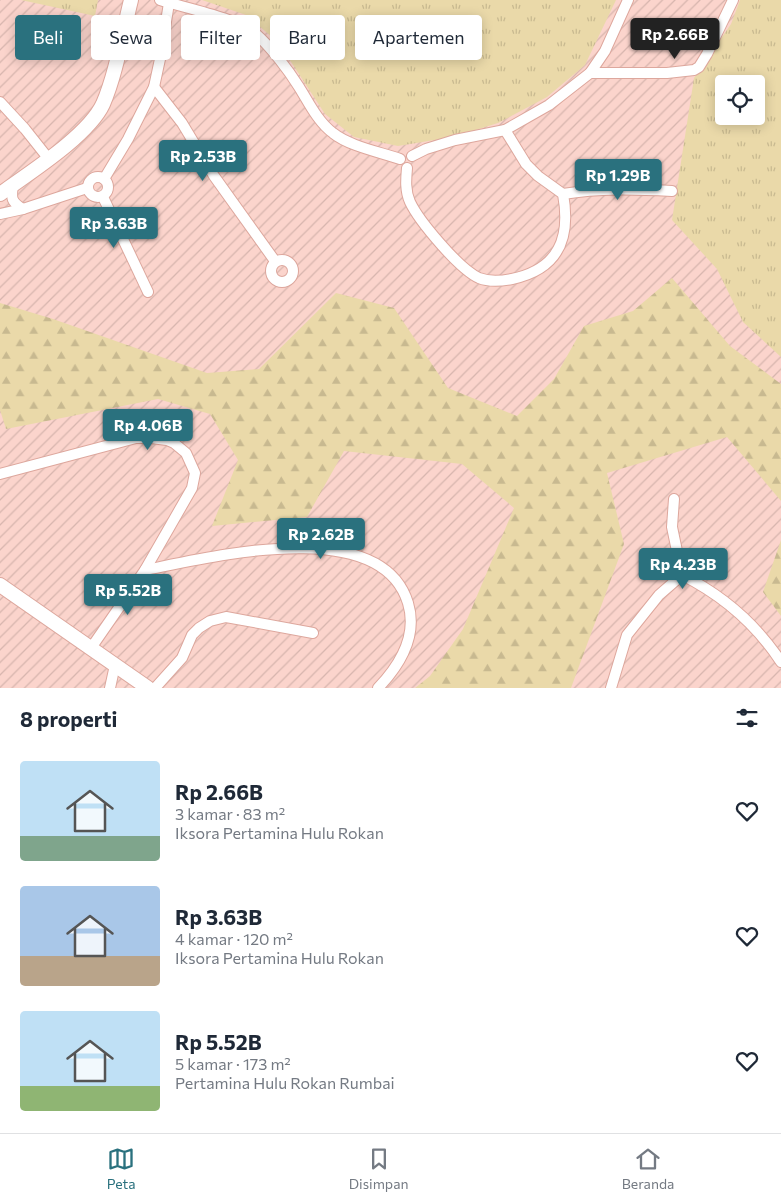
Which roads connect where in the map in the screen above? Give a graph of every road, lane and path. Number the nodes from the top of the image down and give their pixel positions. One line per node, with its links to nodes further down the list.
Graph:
1 (131, 0): 10 (street)
2 (628, 0): 5 (street)
3 (733, 0): 5 (street)
4 (164, 2): 6 (street); 11 (street)
5 (590, 73): 8 (street)
6 (154, 87): 13 (street); 22 (street)
7 (0, 102): 10 (street)
8 (505, 130): 9 (street); 18 (street)
9 (412, 156): 11 (street); 12 (street)
10 (48, 158): 14 (street)
11 (400, 159): 12 (street)
12 (407, 168): 18 (street)
13 (104, 179): 15 (street); 19 (street)
14 (13, 185): 17 (street); 20 (street)
15 (87, 188): 19 (street); 20 (street)
16 (672, 192): 18 (street)
17 (0, 194)
18 (564, 194)
19 (103, 196): 23 (street)
20 (23, 209): 21 (street)
21 (0, 214)
22 (275, 261)
23 (148, 292)
24 (0, 474): 26 (street)
25 (674, 499): 27 (street)
26 (145, 570): 30 (street); 36 (street)
27 (682, 575): 31 (street); 37 (street)
28 (0, 585): 30 (street)
29 (313, 633): 35 (street)
30 (91, 648): 32 (street)
31 (781, 662)
32 (115, 665): 33 (street); 34 (street)
33 (110, 688)
34 (148, 688)
35 (156, 688)
36 (378, 688)
37 (612, 688)

